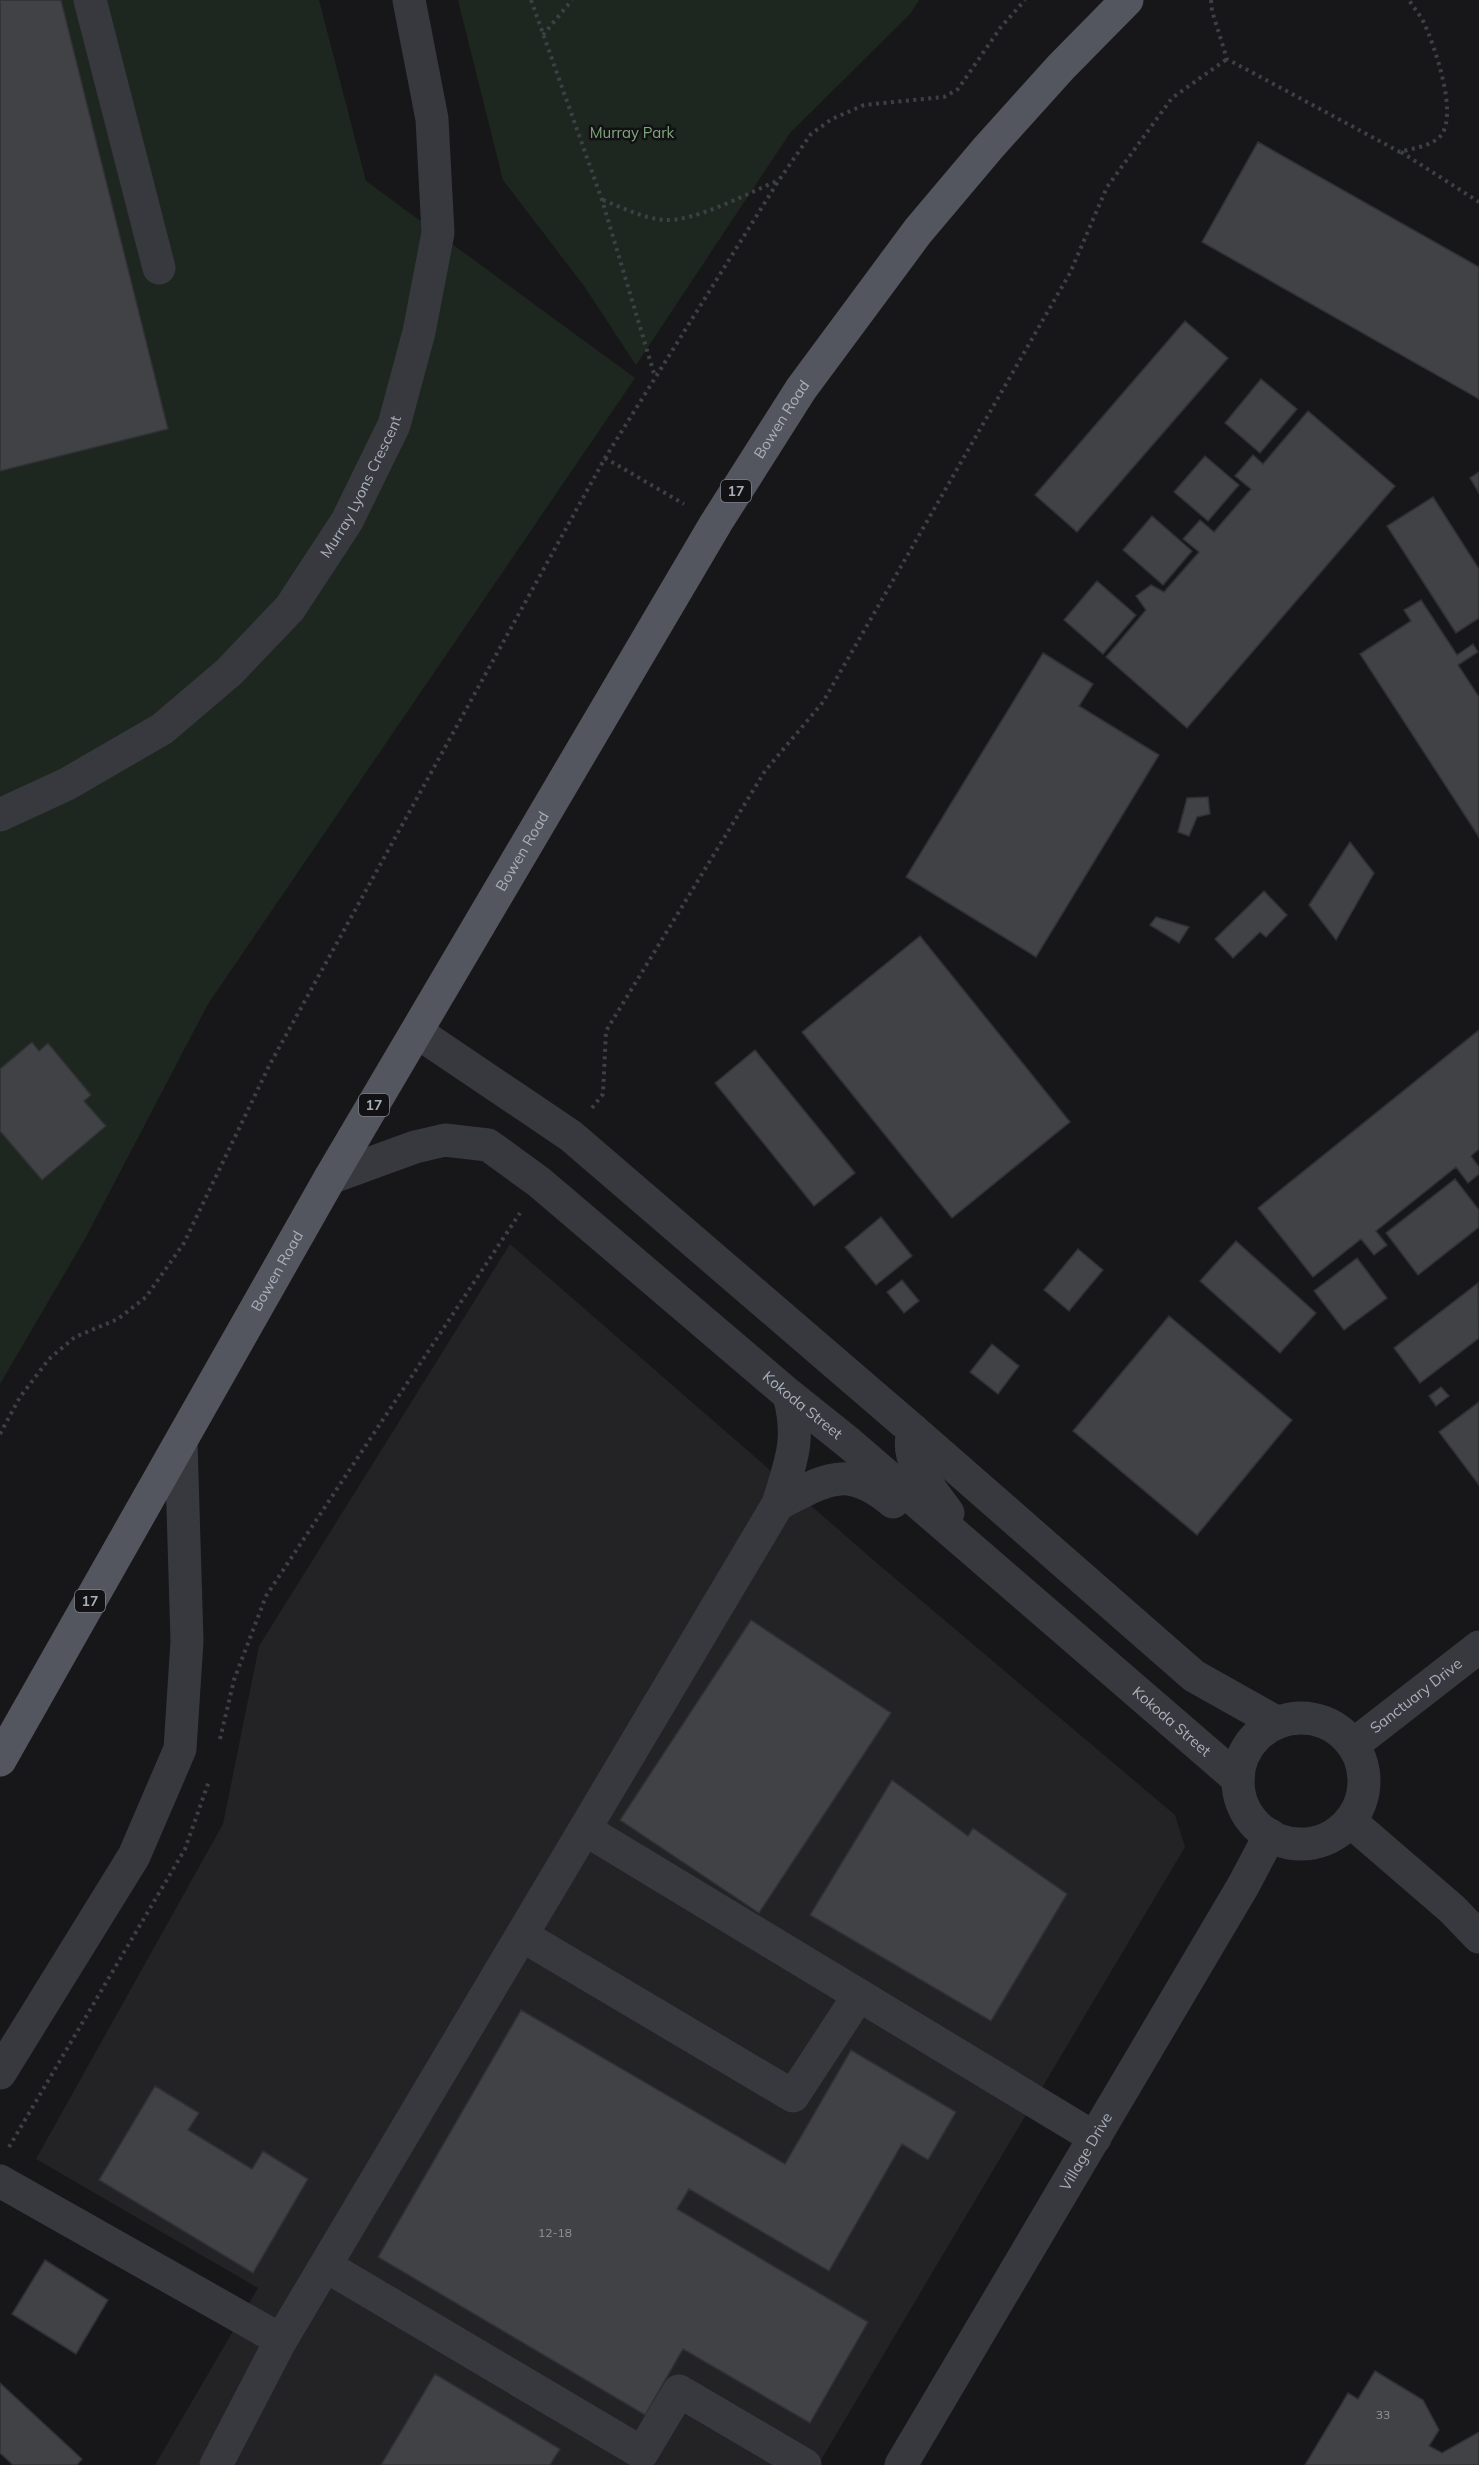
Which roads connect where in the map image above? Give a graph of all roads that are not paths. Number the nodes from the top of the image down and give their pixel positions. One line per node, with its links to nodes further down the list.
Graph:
1 (90, 0): 4 (street)
2 (409, 0): 5 (street, Murray Lyons Crescent)
3 (1127, 0): 6 (main road, Bowen Road / 17)
4 (159, 268)
5 (0, 815)
6 (417, 1032): 7 (main road, Bowen Road / 17); 9 (street)
7 (330, 1178): 8 (street, Kokoda Street); 10 (main road, Bowen Road / 17)
8 (789, 1395): 11 (street); 12 (street, Kokoda Street)
9 (914, 1431): 12 (street); 14 (street)
10 (181, 1442): 16 (main road, Bowen Road / 17); 24 (street)
11 (778, 1504): 12 (street); 19 (street)
12 (977, 1554): 17 (street, Kokoda Street)
13 (1479, 1647): 15 (street, Sanctuary Drive)
14 (1276, 1722): 15 (street); 17 (street)
15 (1353, 1745): 18 (street)
16 (0, 1760)
17 (1238, 1779): 20 (street)
18 (1350, 1821): 20 (street); 22 (street)
19 (586, 1830): 21 (street); 23 (street)
20 (1270, 1836): 25 (street, Village Drive)
21 (523, 1936): 23 (street); 27 (street)
22 (1479, 1936)
23 (859, 1995): 25 (street)
24 (0, 2073)
25 (1095, 2138): 32 (street, Village Drive)
26 (3, 2166): 28 (street)
27 (326, 2266): 28 (street); 29 (street)
28 (281, 2340): 30 (street)
29 (639, 2459): 31 (street)
30 (216, 2465)
31 (806, 2465)
32 (901, 2465)

